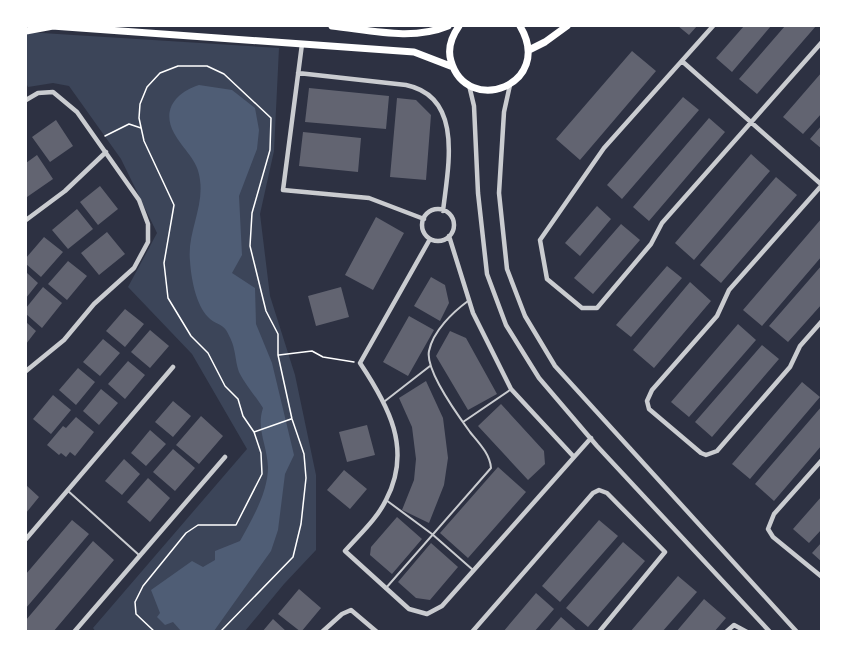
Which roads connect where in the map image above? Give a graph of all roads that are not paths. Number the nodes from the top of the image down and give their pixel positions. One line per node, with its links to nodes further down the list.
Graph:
1 (52, 26): 8 (main road); 10 (main road)
2 (332, 26): 3 (main road)
3 (448, 26)
4 (459, 26): 13 (main road)
5 (520, 26): 11 (main road)
6 (567, 26): 11 (main road)
7 (713, 26): 12 (street)
8 (26, 31)
9 (822, 42): 18 (street)
10 (302, 44): 13 (main road); 14 (street)
11 (529, 50): 16 (main road)
12 (683, 62): 18 (street); 18 (street)
13 (453, 67): 15 (main road)
14 (298, 73): 21 (street); 22 (street)
15 (469, 85): 16 (main road); 34 (street)
16 (510, 85): 54 (street)
17 (26, 100): 19 (street)
18 (753, 122): 20 (street)
19 (106, 152): 23 (street); 30 (street)
20 (822, 185): 27 (street)
21 (443, 211): 22 (street); 24 (street)
22 (424, 219): 25 (street)
23 (26, 220)
24 (449, 236): 25 (street); 26 (street)
25 (430, 238): 32 (street)
26 (468, 301): 28 (lane); 31 (street)
27 (822, 321)
28 (430, 366): 32 (lane); 33 (lane)
29 (173, 367): 38 (street)
30 (26, 371)
31 (511, 389): 33 (lane); 36 (street)
32 (385, 401): 39 (street)
33 (463, 422): 40 (lane)
34 (591, 438): 36 (street); 53 (street)
35 (225, 457): 42 (street)
36 (574, 457): 43 (street)
37 (822, 460): 44 (street)
38 (67, 490): 41 (street); 42 (lane)
39 (386, 500): 40 (lane); 45 (street)
40 (432, 534): 43 (lane); 45 (lane)
41 (26, 539)
42 (140, 555): 46 (street)
43 (474, 571): 45 (street)
44 (822, 577)
45 (386, 588)
46 (74, 632)
47 (322, 632): 48 (street)
48 (378, 632)
49 (472, 632): 50 (street)
50 (599, 632)
51 (726, 632): 52 (street)
52 (747, 632)
53 (770, 632)
54 (797, 632)

